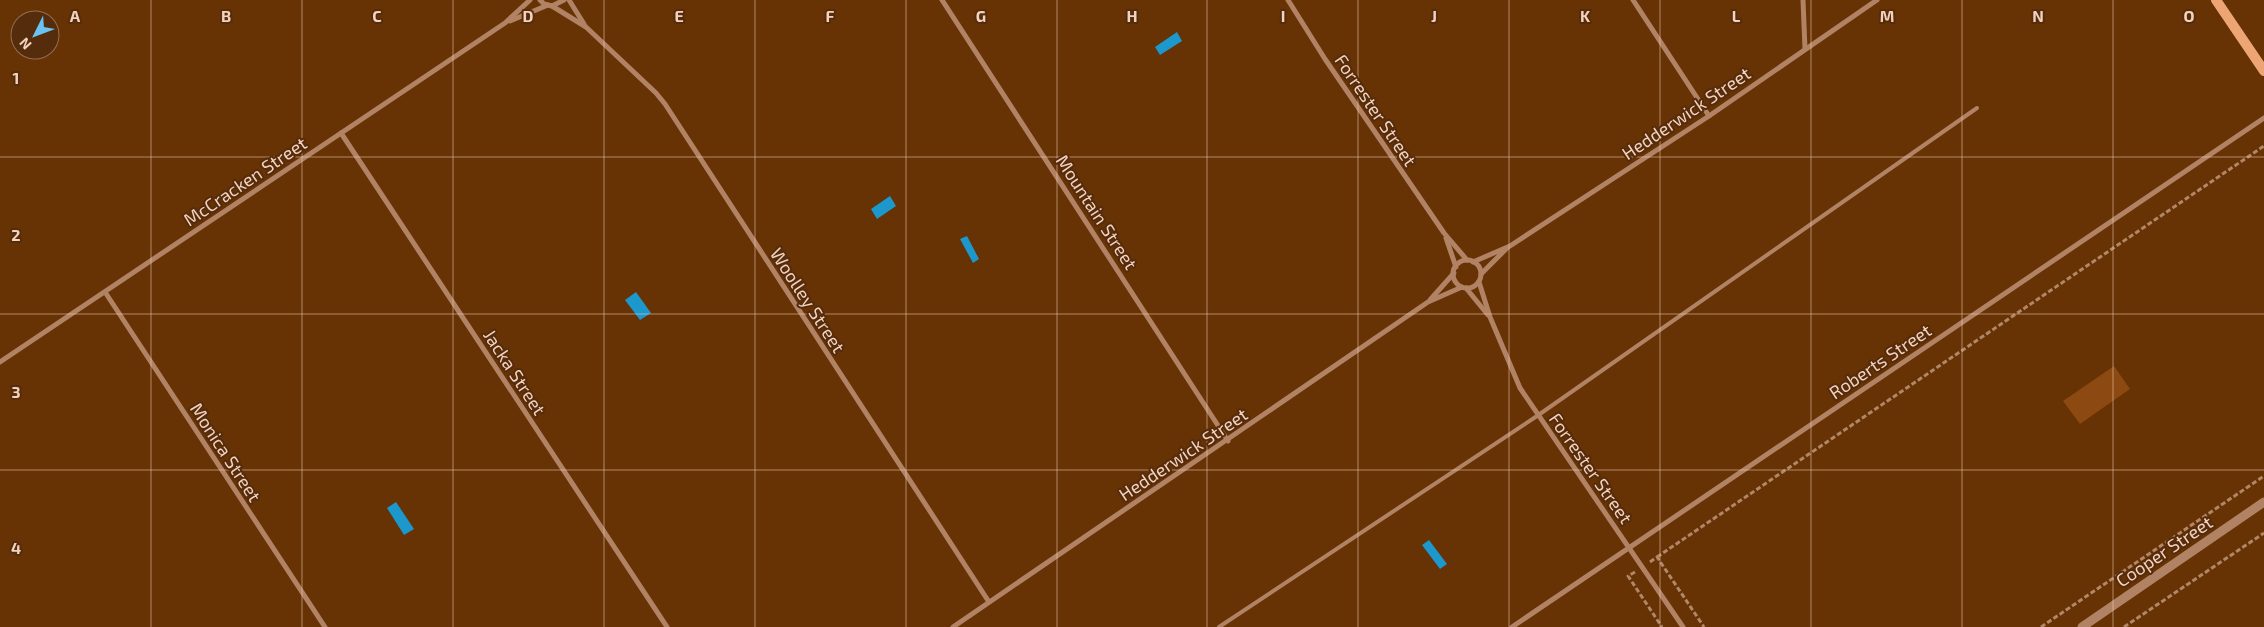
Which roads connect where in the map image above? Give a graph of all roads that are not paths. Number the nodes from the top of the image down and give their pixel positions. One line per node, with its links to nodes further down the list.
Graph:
1 (530, 0): 12 (street, McCracken Street)
2 (540, 0): 11 (street, Woolley Street)
3 (564, 0): 11 (street, McCracken Street)
4 (569, 0): 13 (street, Woolley Street)
5 (942, 0): 34 (street, Mountain Street)
6 (1288, 0): 20 (street, Forrester Street)
7 (1633, 0): 17 (street)
8 (1803, 0): 14 (street)
9 (1877, 0): 14 (street, Hedderwick Street)
10 (2216, 0): 15 (main road)
11 (550, 6): 12 (street, McCracken Street); 13 (street, Woolley Street)
12 (505, 23): 19 (street, McCracken Street)
13 (586, 27): 37 (street, Woolley Street)
14 (1805, 49): 17 (street, Hedderwick Street)
15 (2264, 71)
16 (1977, 108): 33 (lane)
17 (1709, 116): 21 (street, Hedderwick Street)
18 (2264, 118): 36 (street, Roberts Street)
19 (341, 133): 29 (street, McCracken Street); 39 (street, Jacka Street)
20 (1444, 233): 22 (street, Forrester Street); 24 (street, Forrester Street)
21 (1510, 246): 23 (street, Hedderwick Street); 26 (street, Hedderwick Street)
22 (1467, 260): 23 (street); 24 (street)
23 (1473, 262): 26 (street)
24 (1456, 267): 25 (street)
25 (1454, 273): 28 (street); 30 (street, Hedderwick Street)
26 (1481, 274): 27 (street)
27 (1479, 282): 28 (street); 31 (street, Forrester Street)
28 (1464, 287): 30 (street, Hedderwick Street); 31 (street, Forrester Street)
29 (105, 292): 32 (street, McCracken Street); 38 (street, Monica Street)
30 (1428, 302): 34 (street, Hedderwick Street)
31 (1490, 317): 33 (street, Forrester Street)
32 (0, 362)
33 (1537, 416): 36 (street, Forrester Street); 41 (lane)
34 (1228, 441): 37 (street, Hedderwick Street)
35 (2264, 502): 44 (street, Cooper Street)
36 (1630, 548): 42 (street, Roberts Street); 43 (street, Forrester Street)
37 (989, 602): 40 (street, Hedderwick Street)
38 (325, 627)
39 (667, 627)
40 (953, 627)
41 (1219, 627)
42 (1512, 627)
43 (1684, 627)
44 (2082, 627)

